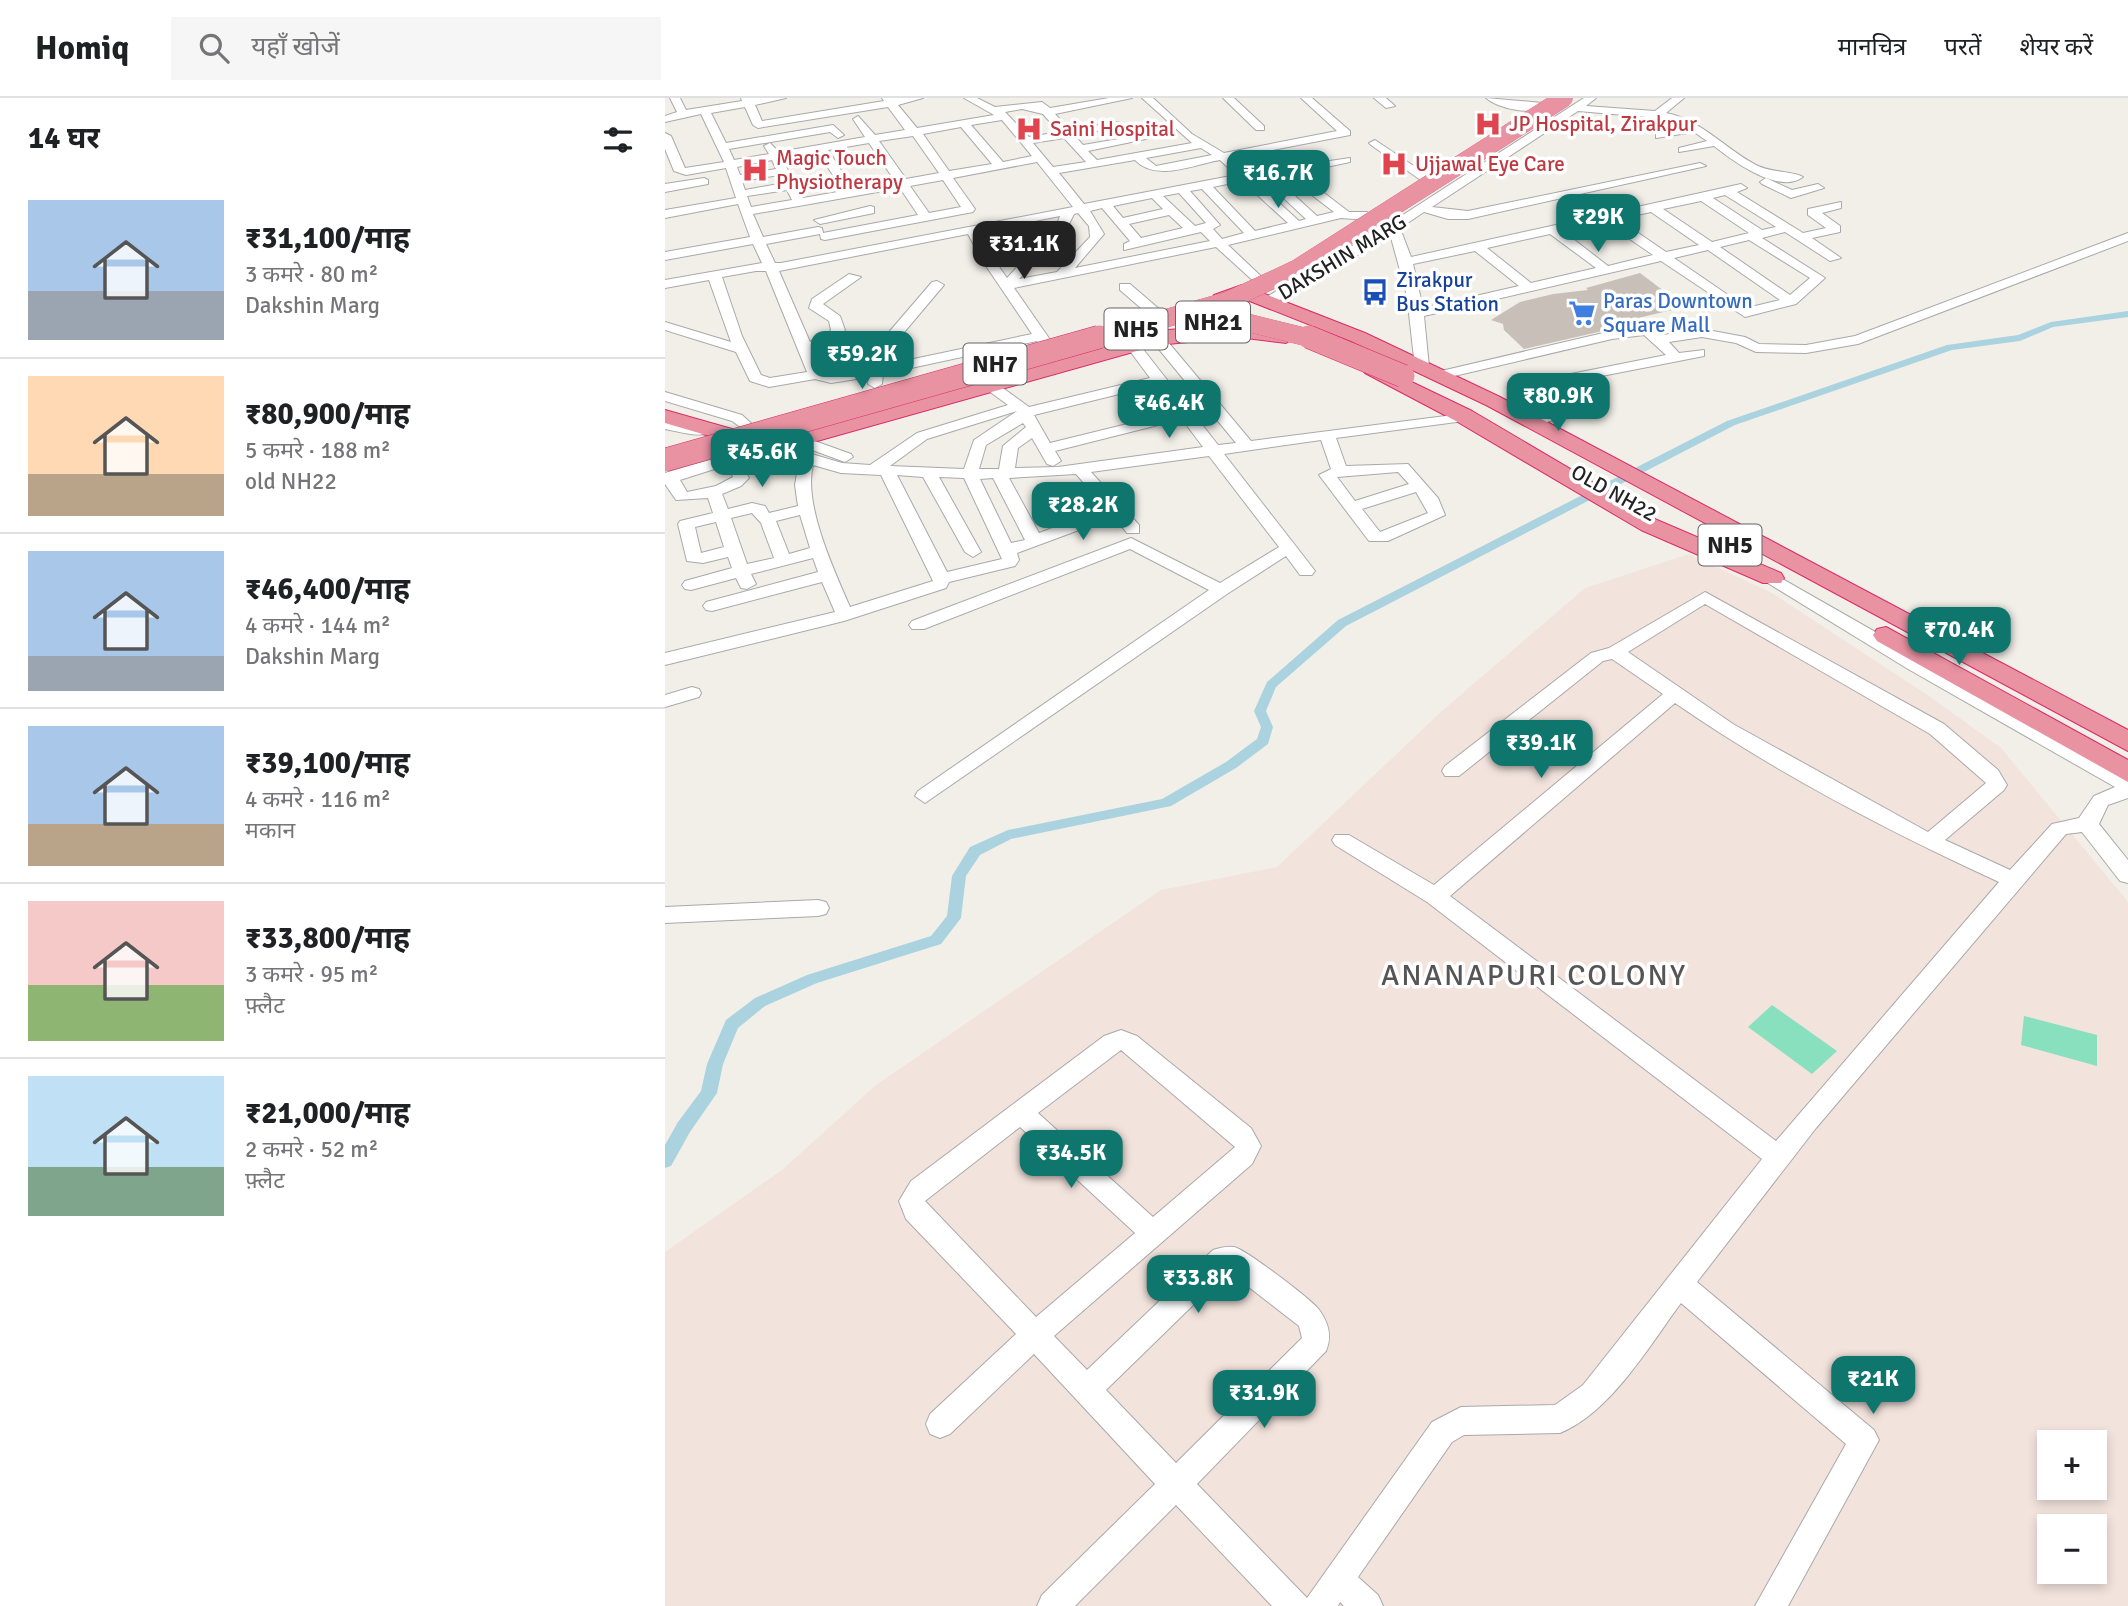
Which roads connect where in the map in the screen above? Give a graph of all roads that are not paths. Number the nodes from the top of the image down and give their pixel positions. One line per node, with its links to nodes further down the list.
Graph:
1 (675, 98): 24 (street)
2 (775, 98): 15 (street)
3 (872, 98): 25 (street)
4 (918, 98): 16 (street)
5 (1126, 98): 19 (street)
6 (1147, 98): 46 (street)
7 (1228, 98): 31 (street)
8 (1379, 98): 21 (street)
9 (1491, 98): 22 (street)
10 (1556, 98): 22 (street, DAKSHIN MARG)
11 (1591, 98): 17 (street, DAKSHIN MARG / NH5)
12 (1679, 98): 26 (street)
13 (1312, 99): 52 (street)
14 (974, 100): 23 (street)
15 (747, 101): 20 (street); 25 (street)
16 (889, 101): 25 (street); 34 (street)
17 (1572, 101): 26 (street); 42 (street, DAKSHIN MARG / NH5); 145 (highway, DAKSHIN MARG / NH5, bridge); 177 (highway, DAKSHIN MARG / NH5, bridge)
18 (1043, 103): 19 (street); 23 (street); 37 (street)
19 (1083, 103): 32 (street)
20 (711, 106): 24 (street); 47 (street)
21 (1390, 106)
22 (1543, 106): 36 (street, DAKSHIN MARG)
23 (999, 108): 29 (street); 43 (street)
24 (683, 114): 27 (street)
25 (753, 116)
26 (1655, 116): 33 (street)
27 (665, 119)
28 (858, 119): 41 (street)
29 (963, 123): 34 (street); 60 (street)
30 (1119, 125): 32 (street)
31 (1260, 128)
32 (1096, 129): 37 (street)
33 (1694, 129): 40 (street); 45 (street)
34 (914, 131): 41 (street); 66 (street)
35 (836, 132): 41 (street); 48 (street); 49 (street)
36 (1501, 133): 42 (street); 70 (street, DAKSHIN MARG)
37 (1067, 134): 43 (street); 50 (street)
38 (665, 136): 58 (street)
39 (1154, 136): 50 (street)
40 (1660, 136)
41 (872, 139): 72 (street)
42 (1529, 139): 89 (street, DAKSHIN MARG / NH5)
43 (1027, 141): 54 (street)
44 (1375, 143): 70 (street)
45 (1714, 143): 51 (street); 55 (street)
46 (1201, 145): 52 (street); 53 (street)
47 (723, 147): 48 (street); 58 (street)
48 (771, 147): 49 (street); 58 (street); 62 (street)
49 (821, 148): 80 (street)
50 (1080, 149): 59 (street)
51 (1683, 150)
52 (1222, 156): 53 (street); 67 (street)
53 (1138, 157): 59 (street)
54 (1042, 158): 60 (street); 64 (street)
55 (1737, 158): 57 (street); 71 (street)
56 (1346, 160): 63 (street)
57 (1724, 161)
58 (730, 163): 69 (street)
59 (1094, 164): 64 (street)
60 (1000, 166): 66 (street)
61 (1700, 166): 89 (street)
62 (783, 171): 69 (street); 75 (street)
63 (1291, 171): 65 (street); 95 (street)
64 (1052, 172): 88 (street)
65 (1263, 173): 67 (street); 101 (street)
66 (947, 176): 72 (street); 98 (street)
67 (1244, 177): 73 (street); 104 (street)
68 (1797, 177): 71 (street)
69 (735, 178): 76 (street); 84 (street)
70 (1426, 179): 97 (street, DAKSHIN MARG)
71 (1779, 180): 74 (street)
72 (903, 184): 80 (street); 98 (street)
73 (1204, 184): 78 (street); 113 (street)
74 (1753, 185): 77 (street); 79 (street)
75 (790, 186): 84 (street); 85 (street)
76 (665, 188)
77 (1818, 188)
78 (1182, 189): 81 (street); 109 (street)
79 (1727, 191): 82 (street); 106 (street)
80 (855, 193): 83 (street); 92 (street)
81 (1154, 194): 86 (street); 93 (street)
82 (1702, 196): 90 (street); 112 (street)
83 (828, 198): 85 (street); 96 (street)
84 (743, 202): 85 (street); 94 (street); 102 (street)
85 (800, 203)
86 (1104, 203): 88 (street); 100 (street)
87 (1837, 205): 114 (street)
88 (1083, 207): 91 (street); 132 (street)
89 (1422, 208): 105 (street, DAKSHIN MARG / NH5)
90 (1654, 208): 99 (street); 120 (street)
91 (1069, 210): 108 (street); 111 (street)
92 (870, 211): 96 (street); 103 (street)
93 (1172, 211): 100 (street); 109 (street)
94 (665, 214)
95 (1343, 214): 97 (street); 101 (street)
96 (840, 216): 107 (street)
97 (1367, 216): 140 (street, DAKSHIN MARG)
98 (926, 217): 103 (street)
99 (1608, 218): 110 (street); 123 (street)
100 (1121, 222): 117 (street)
101 (1316, 222): 104 (street)
102 (751, 226): 116 (street); 119 (street)
103 (879, 226): 107 (street)
104 (1298, 226): 113 (street)
105 (1393, 227): 127 (street); 138 (street, DAKSHIN MARG / NH5)
106 (1787, 228): 112 (street); 114 (street)
107 (821, 229): 119 (street)
108 (972, 230): 125 (street); 128 (street)
109 (1199, 230): 117 (street); 118 (street)
110 (1553, 230): 121 (street); 129 (street)
111 (1054, 234): 125 (street); 136 (street)
112 (1756, 235): 120 (street); 141 (street)
113 (1253, 236): 118 (street)
114 (1801, 237): 124 (street)
115 (2128, 237): 146 (street)
116 (665, 242)
117 (1137, 242): 126 (street)
118 (1219, 243): 126 (street); 140 (street)
119 (761, 244): 122 (street); 128 (street); 130 (street)
120 (1710, 246): 123 (street); 141 (street)
121 (1478, 247): 127 (street); 139 (street)
122 (665, 256)
123 (1663, 257): 129 (street); 141 (street)
124 (1835, 258)
125 (988, 260): 136 (street)
126 (1139, 260): 132 (street)
127 (1407, 262): 143 (street)
128 (769, 267): 131 (street); 149 (street)
129 (1606, 270): 139 (street)
130 (665, 271)
131 (714, 274): 134 (street); 150 (street)
132 (1062, 274): 136 (street)
133 (854, 277): 149 (street)
134 (665, 284)
135 (937, 285): 153 (street)
136 (1006, 286): 147 (street)
137 (1125, 287): 145 (street)
138 (1294, 288): 140 (street, DAKSHIN MARG / NH21); 142 (highway)
139 (1529, 288): 143 (street)
140 (1251, 295): 142 (highway); 145 (highway, NH7); 145 (highway, DAKSHIN MARG / NH21); 181 (highway, NH5)
141 (1791, 301)
142 (1296, 313): 154 (highway, NH5)
143 (1416, 314): 154 (street)
144 (665, 326): 150 (street)
145 (1159, 330): 147 (highway, NH7); 148 (highway, DAKSHIN MARG / NH7); 154 (highway, bridge); 166 (highway, NH7); 172 (street); 177 (highway, NH5)
146 (1659, 340): 152 (street); 154 (street)
147 (1045, 342): 153 (street); 160 (highway, NH7)
148 (1134, 346): 157 (street); 158 (highway, DAKSHIN MARG / NH7)
149 (806, 349): 155 (street)
150 (743, 350): 155 (street)
151 (1699, 353): 152 (street)
152 (1676, 358): 156 (street)
153 (876, 370): 155 (street); 160 (street)
154 (1421, 373): 167 (highway, NH5); 181 (highway, OLD NH22)
155 (815, 375)
156 (1571, 378)
157 (1160, 380): 163 (street); 164 (street)
158 (991, 386): 164 (street); 174 (highway, DAKSHIN MARG / NH7)
159 (665, 396): 170 (street)
160 (876, 397): 170 (highway, NH7)
161 (665, 402): 170 (highway, NH7)
162 (1572, 409): 167 (street)
163 (1185, 414): 173 (street); 175 (street)
164 (1026, 415): 173 (street); 178 (street); 184 (street); 185 (street)
165 (665, 416): 169 (highway, NH7)
166 (1464, 416): 171 (street); 181 (highway, NH7)
167 (1532, 422): 181 (highway, NH5)
168 (665, 424): 169 (street)
169 (710, 429): 170 (highway, NH7)
170 (752, 434): 174 (highway, NH7); 176 (street); 177 (street)
171 (1327, 436): 172 (street); 180 (street)
172 (1248, 447): 175 (street)
173 (1048, 449): 183 (street)
174 (802, 450): 178 (street); 189 (street)
175 (1215, 452): 179 (street); 196 (street)
176 (730, 459): 177 (street); 187 (street)
177 (666, 468): 187 (street)
178 (880, 470): 182 (street); 205 (street)
179 (1081, 470): 183 (street); 190 (street)
180 (1340, 471): 186 (street); 188 (street)
181 (1587, 471): 191 (highway, NH7); 191 (highway, NH5)
182 (927, 472): 185 (street); 200 (street)
183 (1058, 472): 184 (street)
184 (1002, 473): 185 (street); 195 (street)
185 (970, 474): 197 (street)
186 (1419, 486): 188 (street); 188 (street)
187 (713, 491): 192 (street)
188 (1351, 507)
189 (808, 508): 193 (street); 199 (street)
190 (1117, 510): 194 (street); 195 (street)
191 (1664, 513): 206 (highway, NH7); 220 (highway, NH5)
192 (721, 514): 193 (street); 198 (street); 198 (street)
193 (767, 518): 201 (street)
194 (1133, 529)
195 (1036, 540): 197 (street)
196 (1288, 548): 203 (street); 208 (street)
197 (1007, 549): 205 (street)
198 (733, 550): 202 (street)
199 (818, 551): 201 (street); 204 (street)
200 (973, 552)
201 (783, 560): 202 (street)
202 (741, 571): 207 (street); 209 (street)
203 (1306, 571)
204 (828, 575): 209 (street); 211 (street)
205 (942, 579): 211 (street)
206 (1781, 579): 220 (highway, NH5)
207 (691, 584)
208 (1221, 590): 212 (street); 221 (street)
209 (753, 595): 210 (street)
210 (712, 606)
211 (845, 615): 214 (street)
212 (918, 625)
213 (1615, 652): 216 (street); 219 (street); 224 (street)
214 (665, 659)
215 (692, 693): 217 (street)
216 (1673, 695): 224 (street); 228 (street)
217 (665, 701): 218 (street)
218 (665, 716)
219 (1452, 771)
220 (2125, 780): 222 (street); 225 (street)
221 (925, 796)
222 (2088, 825): 226 (street); 227 (street)
223 (1342, 840): 228 (street)
224 (1930, 842): 227 (street)
225 (2128, 855)
226 (2128, 875)
227 (2013, 880): 232 (street)
228 (1435, 896): 232 (street)
229 (818, 908): 230 (street)
230 (665, 915)
231 (1021, 1113): 233 (street); 233 (street); 235 (street)
232 (1779, 1157): 234 (street)
233 (1153, 1233): 235 (street)
234 (1679, 1284): 239 (street); 244 (street)
235 (1036, 1334): 236 (street); 237 (street)
236 (1087, 1389): 238 (street); 238 (street)
237 (940, 1424)
238 (1174, 1483): 240 (street); 241 (street)
239 (1338, 1579): 242 (street); 243 (street)
240 (1053, 1606)
241 (1294, 1606)
242 (1319, 1606)
243 (1367, 1606)
244 (1771, 1606)

